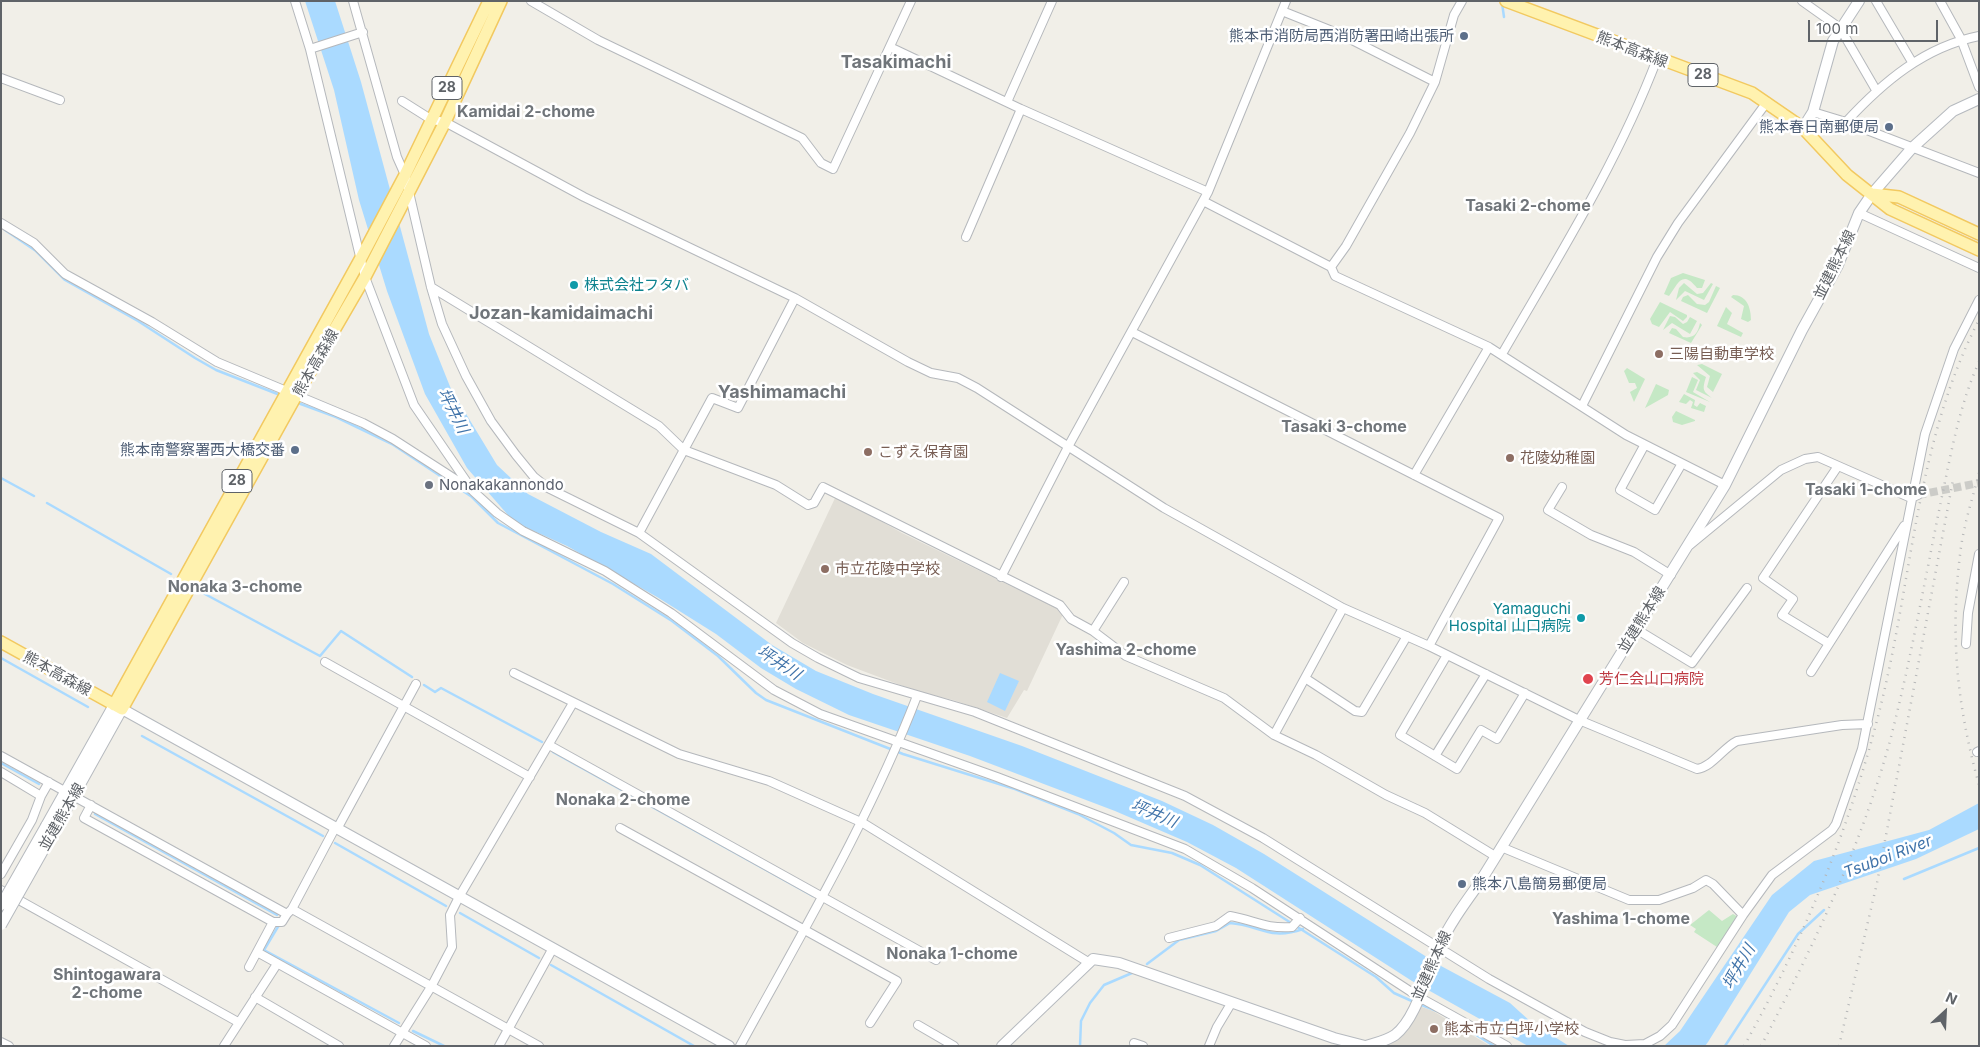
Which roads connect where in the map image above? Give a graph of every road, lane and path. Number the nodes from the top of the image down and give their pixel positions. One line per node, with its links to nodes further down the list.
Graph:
1 (295, 1): 21 (street)
2 (353, 1): 17 (street)
3 (490, 1): 35 (main road, 熊本高森線 / 28)
4 (501, 1): 36 (main road, 熊本高森線 / 28)
5 (531, 1): 20 (street)
6 (911, 1): 20 (street)
7 (1052, 1): 31 (street)
8 (1286, 1): 15 (street)
9 (1462, 1): 25 (street)
10 (1506, 1): 22 (main road, 熊本高森線 / 28)
11 (1802, 1): 16 (street)
12 (1858, 1): 16 (main road)
13 (1876, 1): 23 (street)
14 (1940, 1): 19 (street)
15 (1282, 11): 25 (street); 43 (street)
16 (1840, 28): 27 (street); 34 (main road)
17 (362, 33): 21 (street); 41 (street)
18 (1979, 36): 19 (street)
19 (1962, 39): 23 (street); 26 (street)
20 (890, 47): 31 (street)
21 (312, 48): 51 (street)
22 (1657, 59): 32 (main road, 熊本高森線 / 28); 60 (street)
23 (1912, 62): 27 (street)
24 (1, 78): 29 (street)
25 (1435, 82): 52 (street)
26 (1979, 87)
27 (1876, 90): 37 (street)
28 (1979, 99): 39 (main road, 並建熊本線)
29 (60, 100)
30 (402, 102): 35 (street)
31 (1007, 102): 33 (street)
32 (1767, 102): 38 (main road, 熊本高森線 / 28); 62 (street)
33 (1021, 109): 43 (street); 49 (street)
34 (1813, 112): 37 (street); 38 (main road)
35 (432, 120): 36 (street); 41 (main road, 熊本高森線 / 28)
36 (445, 122): 42 (main road, 熊本高森線 / 28); 56 (street)
37 (1846, 122): 39 (street)
38 (1802, 128): 44 (main road, 熊本高森線 / 28)
39 (1912, 148): 40 (street); 44 (main road, 並建熊本線)
40 (1979, 173)
41 (405, 174): 42 (street); 51 (main road, 熊本高森線 / 28)
42 (409, 192): 54 (main road, 熊本高森線 / 28); 55 (street)
43 (1208, 192): 45 (street)
44 (1872, 194): 46 (main road, 並建熊本線); 48 (main road); 50 (main road, 熊本高森線 / 28)
45 (1203, 201): 52 (street); 58 (street)
46 (1859, 213): 53 (street); 69 (main road, 並建熊本線)
47 (1, 223): 61 (street)
48 (1979, 234)
49 (966, 237)
50 (1979, 250)
51 (361, 258): 54 (street); 61 (main road, 熊本高森線 / 28)
52 (1331, 267): 59 (street)
53 (1979, 268)
54 (365, 277): 61 (main road, 熊本高森線 / 28); 71 (street)
55 (431, 287): 65 (street); 74 (street)
56 (795, 298): 63 (street); 65 (street)
57 (1979, 300): 72 (street)
58 (1132, 332): 63 (street); 68 (street)
59 (1489, 346): 60 (street); 68 (street)
60 (1502, 354): 62 (street)
61 (293, 393): 71 (street); 100 (main road, 熊本高森線 / 28)
62 (1582, 406): 64 (street)
63 (1069, 445): 78 (street); 81 (street)
64 (1644, 446): 66 (street); 66 (street)
65 (684, 450): 74 (street); 78 (street)
66 (1681, 465): 69 (street)
67 (1838, 466): 72 (street); 75 (street); 86 (street)
68 (1414, 475): 88 (street)
69 (1725, 486): 75 (main road, 並建熊本線)
70 (1562, 487): 77 (street)
71 (473, 491): 104 (street)
72 (1915, 497): 73 (street)
73 (1906, 523): 86 (street); 102 (street)
74 (639, 532): 97 (street)
75 (1690, 545): 77 (main road, 並建熊本線)
76 (1979, 554): 87 (street)
77 (1671, 575): 82 (main road, 並建熊本線)
78 (1001, 577): 83 (street)
79 (1124, 582): 83 (street)
80 (1747, 588): 82 (street)
81 (1343, 608): 84 (street); 94 (street)
82 (1636, 629): 101 (main road, 並建熊本線)
83 (1093, 631): 103 (street)
84 (1407, 636): 88 (street); 94 (street)
85 (1, 642): 100 (main road, 熊本高森線)
86 (1828, 644): 91 (street)
87 (1966, 644)
88 (1429, 646): 89 (street)
89 (1447, 655): 93 (street); 107 (street)
90 (325, 662): 99 (street)
91 (1811, 672)
92 (514, 673): 98 (street)
93 (1486, 674): 96 (street); 107 (street)
94 (1305, 678): 103 (street)
95 (416, 684): 99 (street)
96 (1525, 694): 101 (street); 107 (street)
97 (916, 700): 104 (street); 131 (street)
98 (573, 703): 105 (street); 114 (street)
99 (404, 706): 109 (street); 117 (street)
100 (118, 707): 111 (main road, 並建熊本線); 117 (main road)
101 (1579, 720): 102 (street); 118 (main road, 並建熊本線)
102 (1868, 724): 125 (street)
103 (1274, 735): 118 (street)
104 (901, 740): 114 (street); 126 (street)
105 (549, 745): 109 (street); 121 (street)
106 (1, 756): 110 (street)
107 (1435, 756)
108 (1, 772): 112 (street)
109 (530, 777): 122 (street)
110 (49, 782): 111 (street); 112 (street)
111 (70, 794): 113 (street); 115 (main road, 並建熊本線)
112 (41, 796): 119 (street)
113 (91, 805): 124 (street); 127 (street)
114 (863, 822): 121 (street); 135 (street)
115 (50, 828): 123 (main road, 並建熊本線, bridge); 128 (main road, 並建熊本線, bridge)
116 (620, 828): 129 (street)
117 (336, 829): 122 (main road); 124 (street)
118 (1498, 851): 125 (street); 131 (main road, 並建熊本線)
119 (1, 874)
120 (1, 890): 142 (street)
121 (822, 895): 129 (street); 134 (street)
122 (459, 897): 132 (main road); 138 (street)
123 (1, 905)
124 (290, 912): 127 (street); 138 (street)
125 (1743, 915): 131 (street)
126 (1300, 918): 130 (street); 139 (street)
127 (273, 922): 133 (street)
128 (1, 925)
129 (804, 929): 143 (street); 156 (street)
130 (1169, 938)
131 (1439, 947): 139 (main road, 並建熊本線)
132 (553, 948): 145 (street); 155 (main road)
133 (257, 952): 136 (street); 137 (street)
134 (936, 960)
135 (1088, 962): 141 (main road, 並建熊本線); 158 (main road)
136 (277, 964): 140 (street); 146 (street)
137 (249, 966)
138 (431, 987): 145 (street); 146 (street)
139 (1420, 994): 160 (main road, 並建熊本線); 161 (street)
140 (255, 997): 142 (street); 150 (street)
141 (1232, 1002): 159 (street); 160 (main road, 並建熊本線)
142 (238, 1022): 149 (street)
143 (870, 1023)
144 (918, 1025): 157 (street)
145 (508, 1029): 153 (street); 154 (street)
146 (402, 1033): 151 (street); 152 (street)
147 (1, 1042): 148 (street)
148 (9, 1046)
149 (224, 1046)
150 (340, 1046)
151 (394, 1046)
152 (426, 1046)
153 (499, 1046)
154 (539, 1046)
155 (729, 1046)
156 (740, 1046)
157 (954, 1046)
158 (1002, 1046)
159 (1209, 1046)
160 (1365, 1046)
161 (1507, 1046)

